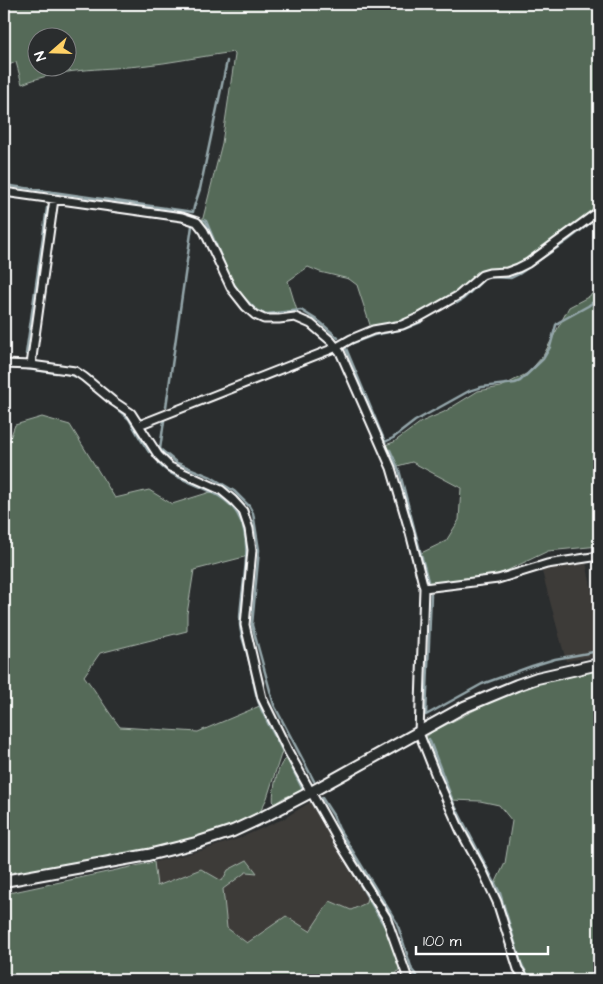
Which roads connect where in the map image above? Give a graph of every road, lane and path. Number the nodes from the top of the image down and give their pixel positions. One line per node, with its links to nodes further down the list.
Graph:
1 (4, 192): 2 (street)
2 (54, 199): 4 (street); 6 (street)
3 (599, 211): 4 (street)
4 (337, 347): 7 (street); 9 (street)
5 (4, 364): 6 (street)
6 (31, 365): 7 (street)
7 (139, 425): 12 (street)
8 (599, 556): 9 (street)
9 (424, 588): 11 (street)
10 (599, 664): 11 (street)
11 (419, 733): 12 (street); 15 (street)
12 (312, 792): 13 (street); 14 (street)
13 (4, 881)
14 (410, 980)
15 (526, 980)

